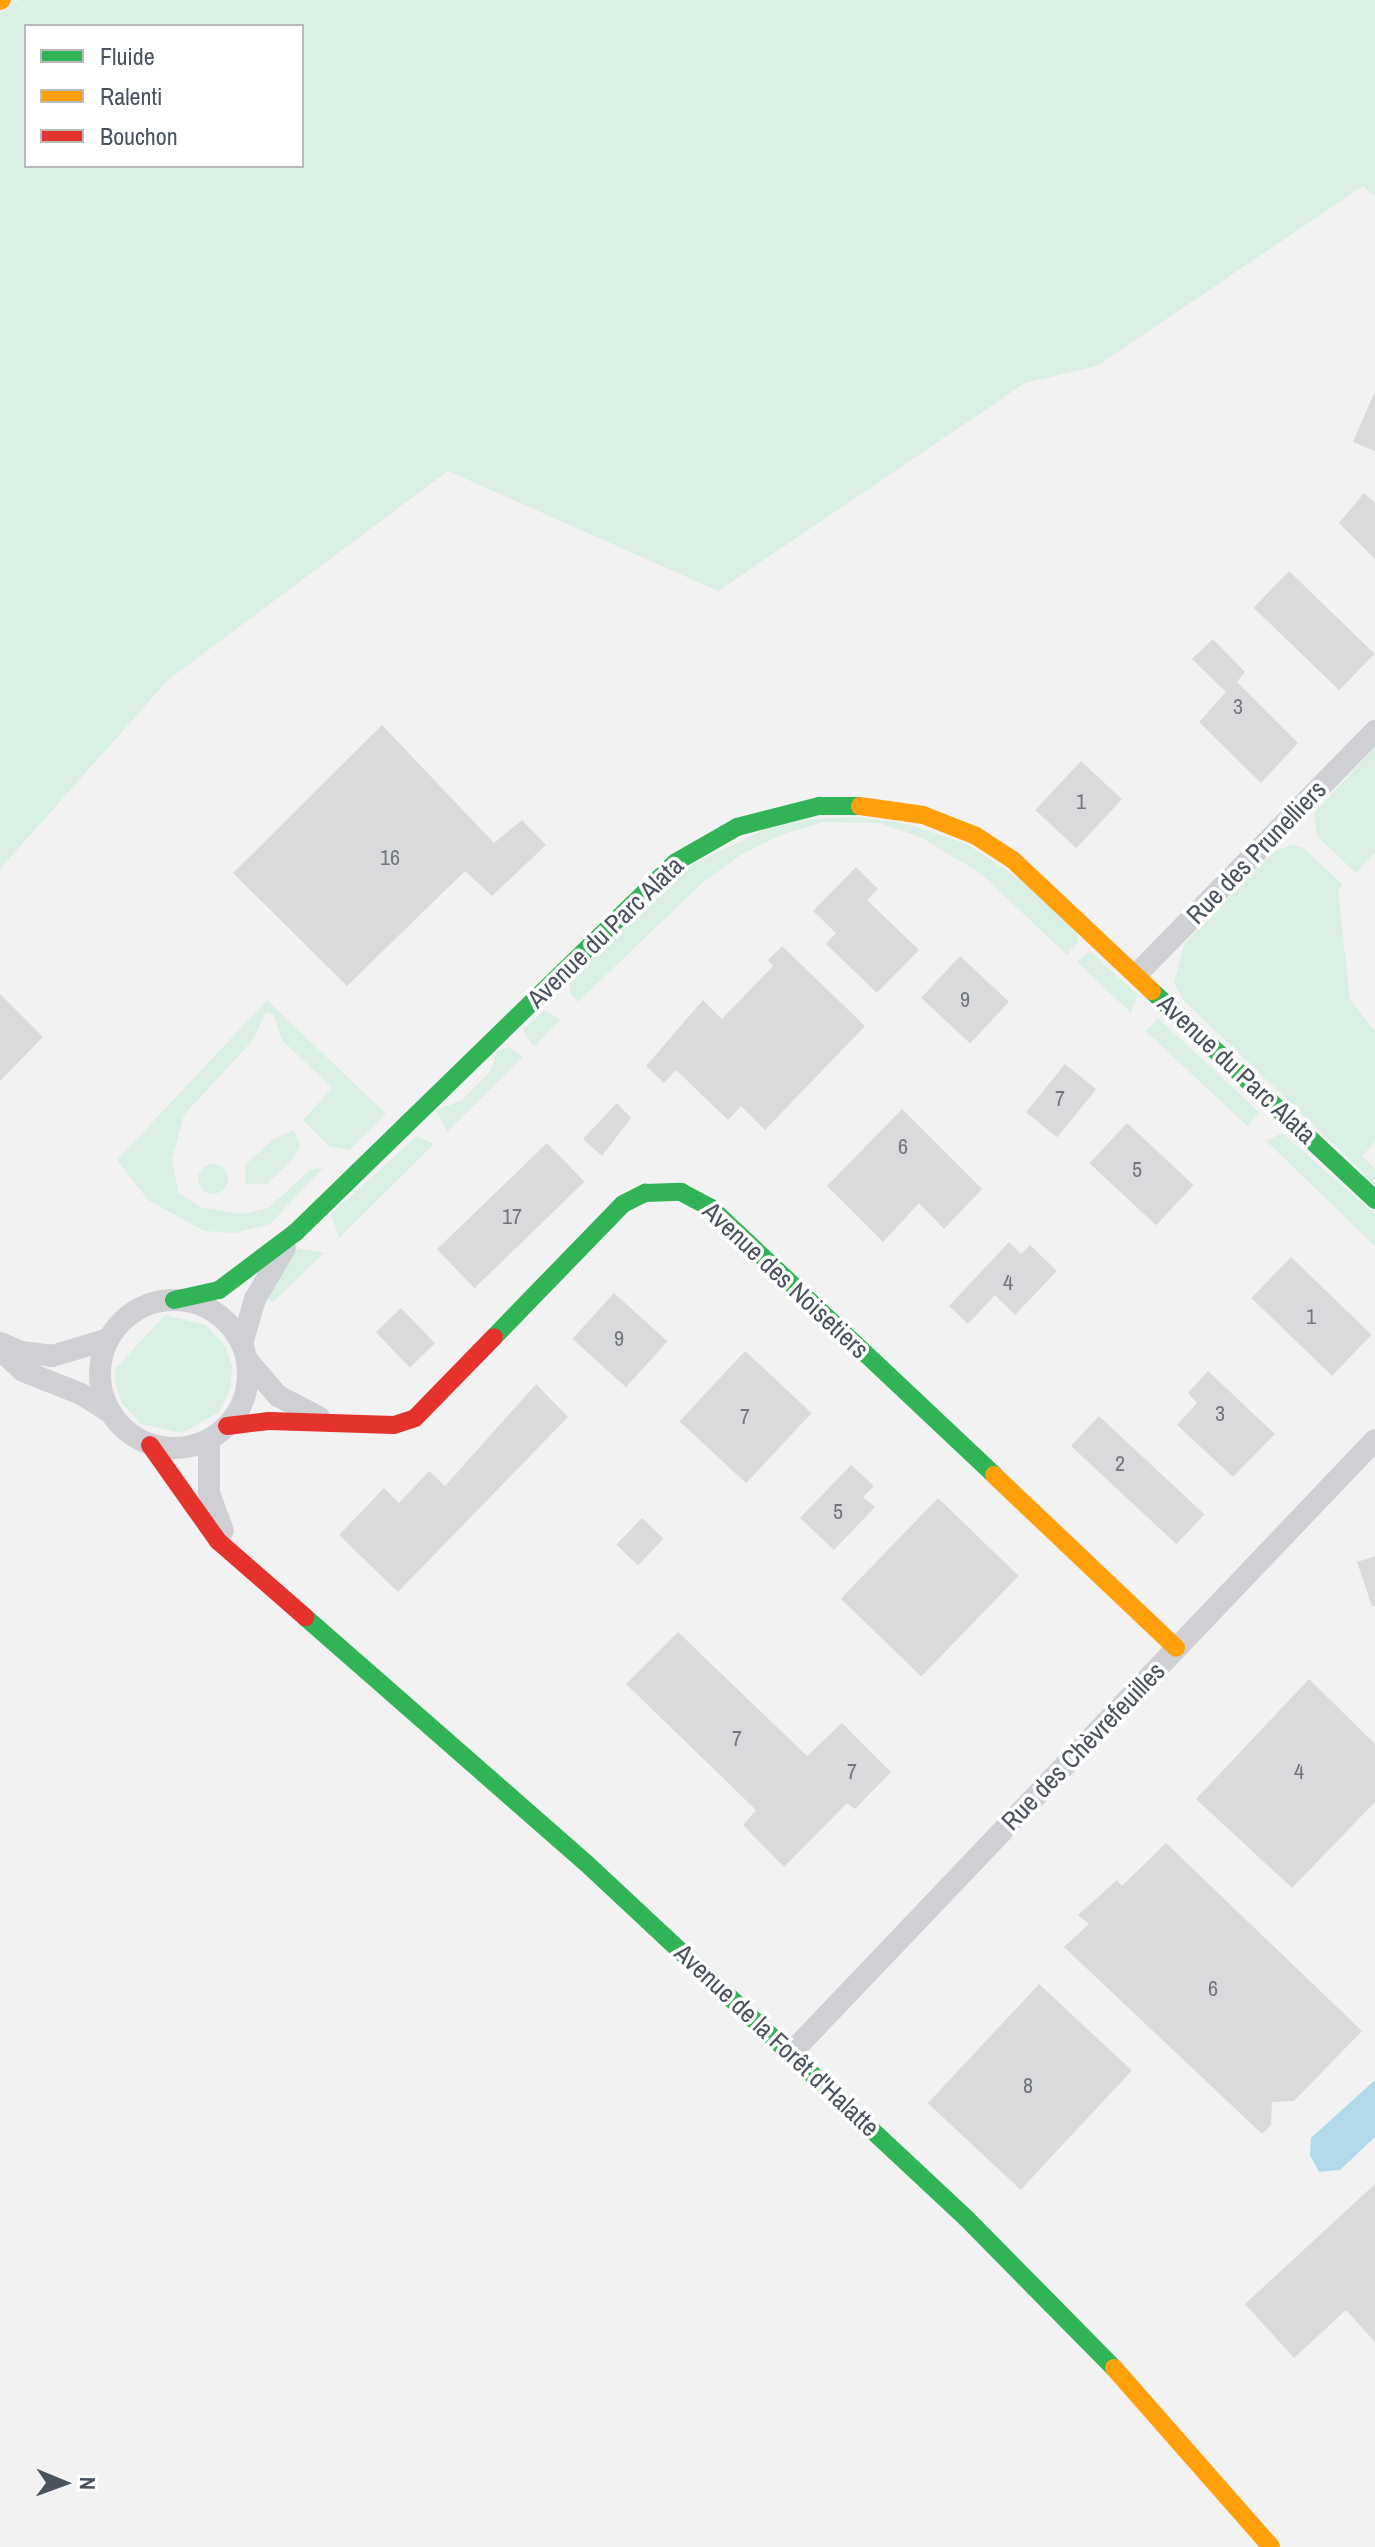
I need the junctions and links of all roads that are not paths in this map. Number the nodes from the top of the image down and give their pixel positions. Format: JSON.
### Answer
{"nodes":[{"id":1,"x":1375,"y":731,"type":"edge"},
{"id":2,"x":1137,"y":974,"type":"junction"},
{"id":3,"x":1375,"y":1200,"type":"edge"},
{"id":4,"x":296,"y":1232,"type":"junction"},
{"id":5,"x":174,"y":1300,"type":"junction"},
{"id":6,"x":109,"y":1339,"type":"junction"},
{"id":7,"x":0,"y":1343,"type":"edge"},
{"id":8,"x":0,"y":1350,"type":"edge"},
{"id":9,"x":244,"y":1352,"type":"junction"},
{"id":10,"x":112,"y":1414,"type":"junction"},
{"id":11,"x":330,"y":1421,"type":"junction"},
{"id":12,"x":218,"y":1433,"type":"junction"},
{"id":13,"x":1375,"y":1440,"type":"edge"},
{"id":14,"x":150,"y":1445,"type":"junction"},
{"id":15,"x":251,"y":1566,"type":"junction"},
{"id":16,"x":1176,"y":1648,"type":"junction"},
{"id":17,"x":792,"y":2052,"type":"junction"},
{"id":18,"x":1271,"y":2547,"type":"edge"}],
"edges":[{"from":1,"to":2,"type":"street","name":"Rue des Prunelliers"},
{"from":2,"to":3,"type":"street","name":"Avenue du Parc Alata"},
{"from":2,"to":4,"type":"street","name":"Avenue du Parc Alata"},
{"from":4,"to":5,"type":"street","name":"Avenue du Parc Alata"},
{"from":4,"to":9,"type":"street","name":"Avenue du Parc Alata"},
{"from":5,"to":6,"type":"street"},
{"from":5,"to":9,"type":"street"},
{"from":6,"to":7,"type":"street"},
{"from":6,"to":10,"type":"street"},
{"from":8,"to":10,"type":"street"},
{"from":9,"to":11,"type":"street","name":"Avenue des Noisetiers"},
{"from":9,"to":12,"type":"street"},
{"from":10,"to":14,"type":"street"},
{"from":11,"to":12,"type":"street","name":"Avenue des Noisetiers"},
{"from":11,"to":16,"type":"street","name":"Avenue des Noisetiers"},
{"from":12,"to":14,"type":"street"},
{"from":12,"to":15,"type":"street","name":"Avenue de la Forêt d'Halatte"},
{"from":13,"to":16,"type":"street","name":"Rue des Chèvrefeuilles"},
{"from":14,"to":15,"type":"street","name":"Avenue de la Forêt d'Halatte"},
{"from":15,"to":17,"type":"street","name":"Avenue de la Forêt d'Halatte"},
{"from":16,"to":17,"type":"street","name":"Rue des Chèvrefeuilles"},
{"from":17,"to":18,"type":"street","name":"Avenue de la Forêt d'Halatte"}]}
